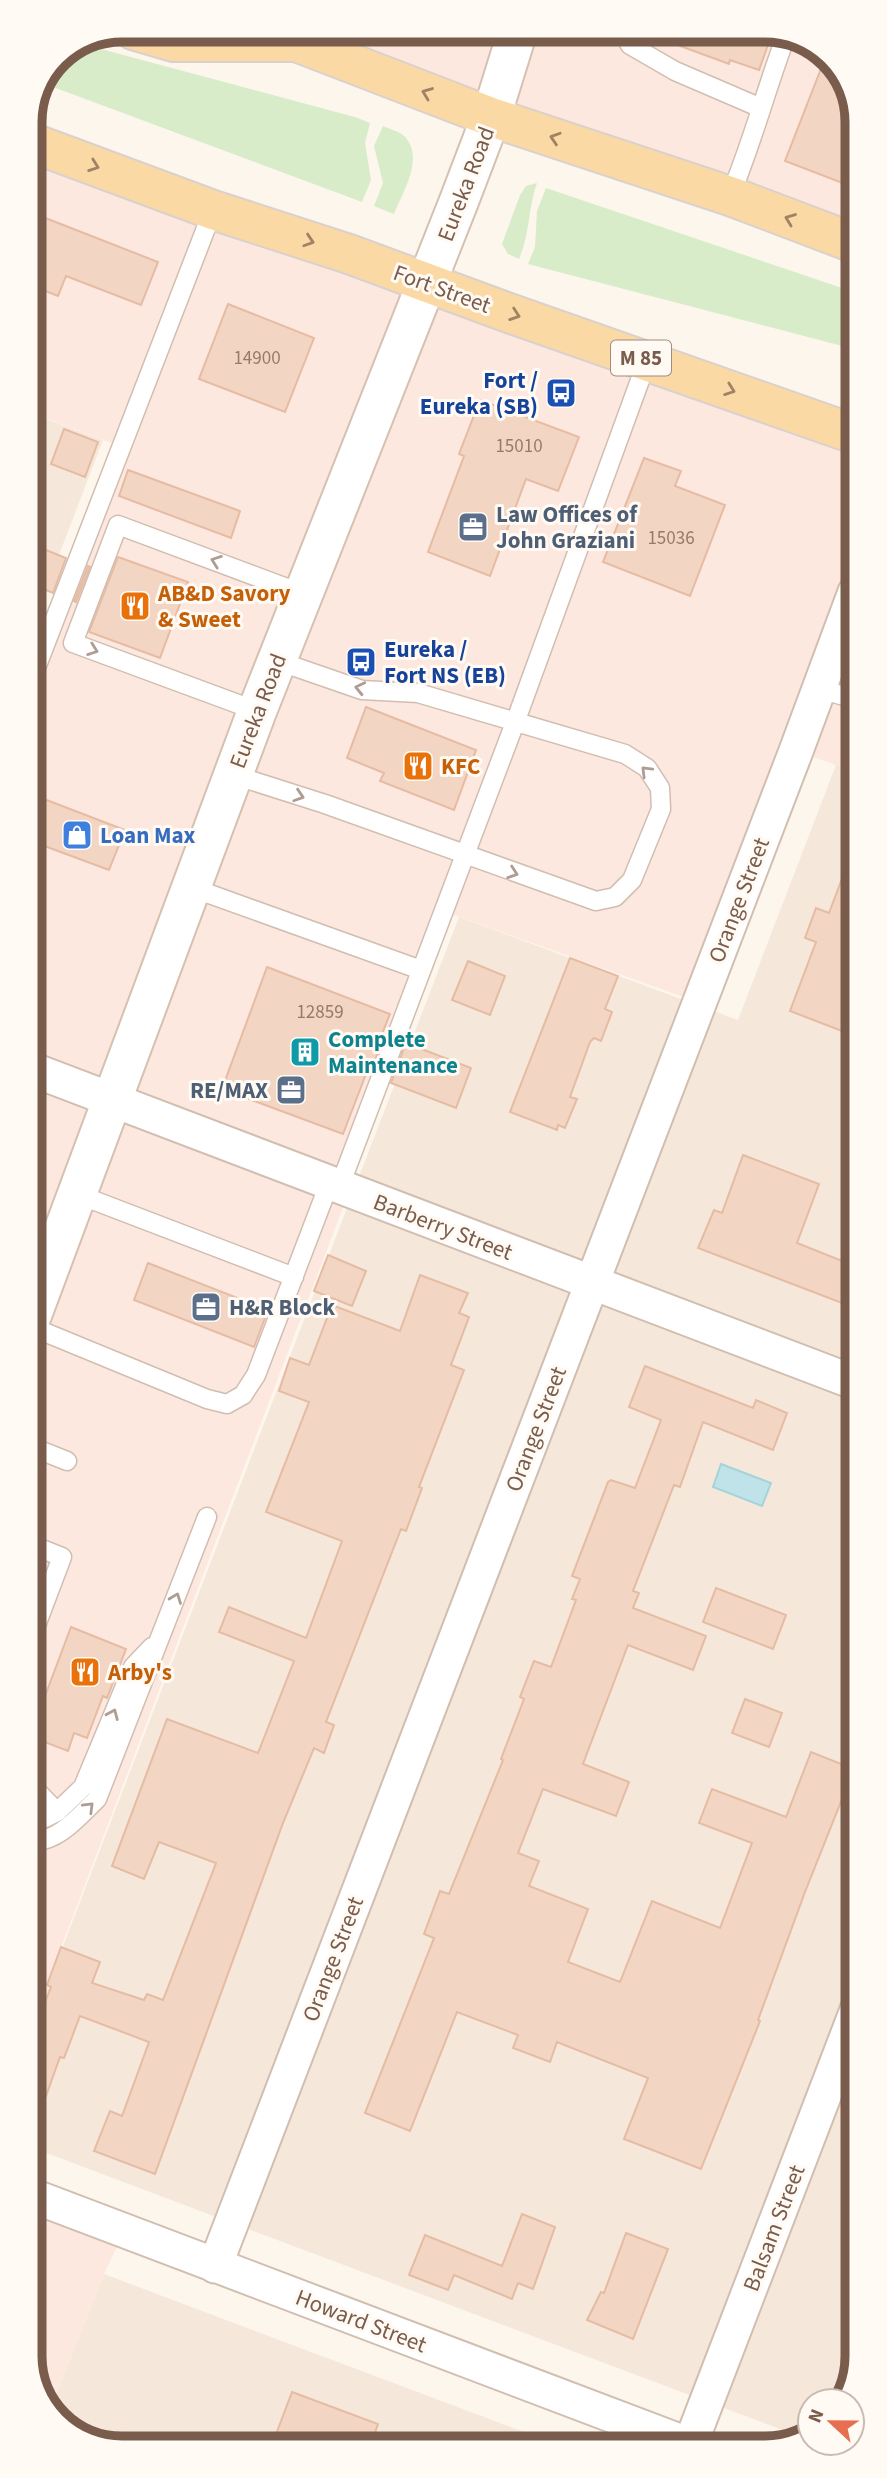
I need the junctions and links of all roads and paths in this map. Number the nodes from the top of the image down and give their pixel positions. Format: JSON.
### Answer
{"nodes":[{"id":1,"x":297,"y":42,"type":"edge"},
{"id":2,"x":514,"y":42,"type":"edge"},
{"id":3,"x":628,"y":42,"type":"edge"},
{"id":4,"x":783,"y":45,"type":"edge"},
{"id":5,"x":761,"y":108,"type":"junction"},
{"id":6,"x":491,"y":117,"type":"junction"},
{"id":7,"x":42,"y":146,"type":"edge"},
{"id":8,"x":730,"y":196,"type":"junction"},
{"id":9,"x":213,"y":210,"type":"junction"},
{"id":10,"x":845,"y":240,"type":"edge"},
{"id":11,"x":428,"y":284,"type":"junction"},
{"id":12,"x":648,"y":361,"type":"junction"},
{"id":13,"x":845,"y":430,"type":"edge"},
{"id":14,"x":303,"y":594,"type":"junction"},
{"id":15,"x":845,"y":619,"type":"edge"},
{"id":16,"x":42,"y":653,"type":"edge"},
{"id":17,"x":278,"y":660,"type":"junction"},
{"id":18,"x":819,"y":689,"type":"junction"},
{"id":19,"x":845,"y":696,"type":"edge"},
{"id":20,"x":257,"y":711,"type":"junction"},
{"id":21,"x":516,"y":720,"type":"junction"},
{"id":22,"x":234,"y":775,"type":"junction"},
{"id":23,"x":464,"y":856,"type":"junction"},
{"id":24,"x":190,"y":887,"type":"junction"},
{"id":25,"x":421,"y":970,"type":"junction"},
{"id":26,"x":42,"y":1073,"type":"edge"},
{"id":27,"x":113,"y":1100,"type":"junction"},
{"id":28,"x":334,"y":1186,"type":"junction"},
{"id":29,"x":77,"y":1194,"type":"junction"},
{"id":30,"x":294,"y":1277,"type":"junction"},
{"id":31,"x":592,"y":1284,"type":"junction"},
{"id":32,"x":42,"y":1288,"type":"edge"},
{"id":33,"x":42,"y":1331,"type":"edge"},
{"id":34,"x":845,"y":1379,"type":"edge"},
{"id":35,"x":42,"y":1451,"type":"edge"},
{"id":36,"x":67,"y":1461,"type":"dead end"},
{"id":37,"x":206,"y":1517,"type":"dead end"},
{"id":38,"x":42,"y":1549,"type":"edge"},
{"id":39,"x":42,"y":1610,"type":"edge"},
{"id":40,"x":159,"y":1639,"type":"junction"},
{"id":41,"x":42,"y":1796,"type":"edge"},
{"id":42,"x":57,"y":1812,"type":"junction"},
{"id":43,"x":42,"y":1818,"type":"edge"},
{"id":44,"x":42,"y":1840,"type":"edge"},
{"id":45,"x":845,"y":2041,"type":"edge"},
{"id":46,"x":42,"y":2199,"type":"edge"},
{"id":47,"x":215,"y":2266,"type":"junction"},
{"id":48,"x":666,"y":2436,"type":"edge"},
{"id":49,"x":693,"y":2436,"type":"edge"}],
"edges":[{"from":6,"to":1,"type":"main road","one_way":true},
{"from":2,"to":6,"type":"main road","name":"Eureka Road"},
{"from":3,"to":5,"type":"lane"},
{"from":4,"to":5,"type":"lane"},
{"from":5,"to":8,"type":"lane"},
{"from":8,"to":6,"type":"main road","one_way":true},
{"from":6,"to":11,"type":"main road","name":"Eureka Road"},
{"from":7,"to":9,"type":"main road","name":"Fort Street","number":"M 85","one_way":true},
{"from":10,"to":8,"type":"main road","one_way":true},
{"from":9,"to":11,"type":"main road","name":"Fort Street","number":"M 85","one_way":true},
{"from":9,"to":16,"type":"lane"},
{"from":11,"to":12,"type":"main road","name":"Fort Street","number":"M 85","one_way":true},
{"from":11,"to":14,"type":"main road","name":"Eureka Road"},
{"from":12,"to":13,"type":"main road","name":"Fort Street","number":"M 85","one_way":true},
{"from":12,"to":21,"type":"lane"},
{"from":14,"to":17,"type":"main road","name":"Eureka Road"},
{"from":14,"to":20,"type":"lane","one_way":true},
{"from":15,"to":18,"type":"street","name":"Orange Street"},
{"from":17,"to":20,"type":"main road","name":"Eureka Road"},
{"from":21,"to":17,"type":"lane","one_way":true},
{"from":18,"to":19,"type":"lane"},
{"from":18,"to":31,"type":"street","name":"Orange Street"},
{"from":20,"to":22,"type":"main road","name":"Eureka Road"},
{"from":21,"to":23,"type":"lane"},
{"from":23,"to":21,"type":"lane","one_way":true},
{"from":22,"to":23,"type":"lane","one_way":true},
{"from":22,"to":24,"type":"main road","name":"Eureka Road"},
{"from":23,"to":25,"type":"lane"},
{"from":24,"to":25,"type":"lane"},
{"from":24,"to":27,"type":"main road","name":"Eureka Road"},
{"from":25,"to":28,"type":"lane"},
{"from":26,"to":27,"type":"street","name":"Barberry Street"},
{"from":27,"to":28,"type":"street","name":"Barberry Street"},
{"from":27,"to":29,"type":"main road","name":"Eureka Road"},
{"from":28,"to":30,"type":"lane"},
{"from":28,"to":31,"type":"street","name":"Barberry Street"},
{"from":29,"to":30,"type":"lane"},
{"from":29,"to":32,"type":"main road","name":"Eureka Road"},
{"from":30,"to":33,"type":"lane"},
{"from":31,"to":34,"type":"street","name":"Barberry Street"},
{"from":31,"to":47,"type":"street","name":"Orange Street"},
{"from":35,"to":36,"type":"lane"},
{"from":40,"to":37,"type":"lane","one_way":true},
{"from":38,"to":39,"type":"lane"},
{"from":42,"to":40,"type":"lane","one_way":true},
{"from":44,"to":40,"type":"lane","one_way":true},
{"from":41,"to":42,"type":"lane"},
{"from":42,"to":43,"type":"lane"},
{"from":45,"to":49,"type":"street","name":"Balsam Street"},
{"from":46,"to":47,"type":"street","name":"Howard Street"},
{"from":47,"to":48,"type":"street","name":"Howard Street"}]}
